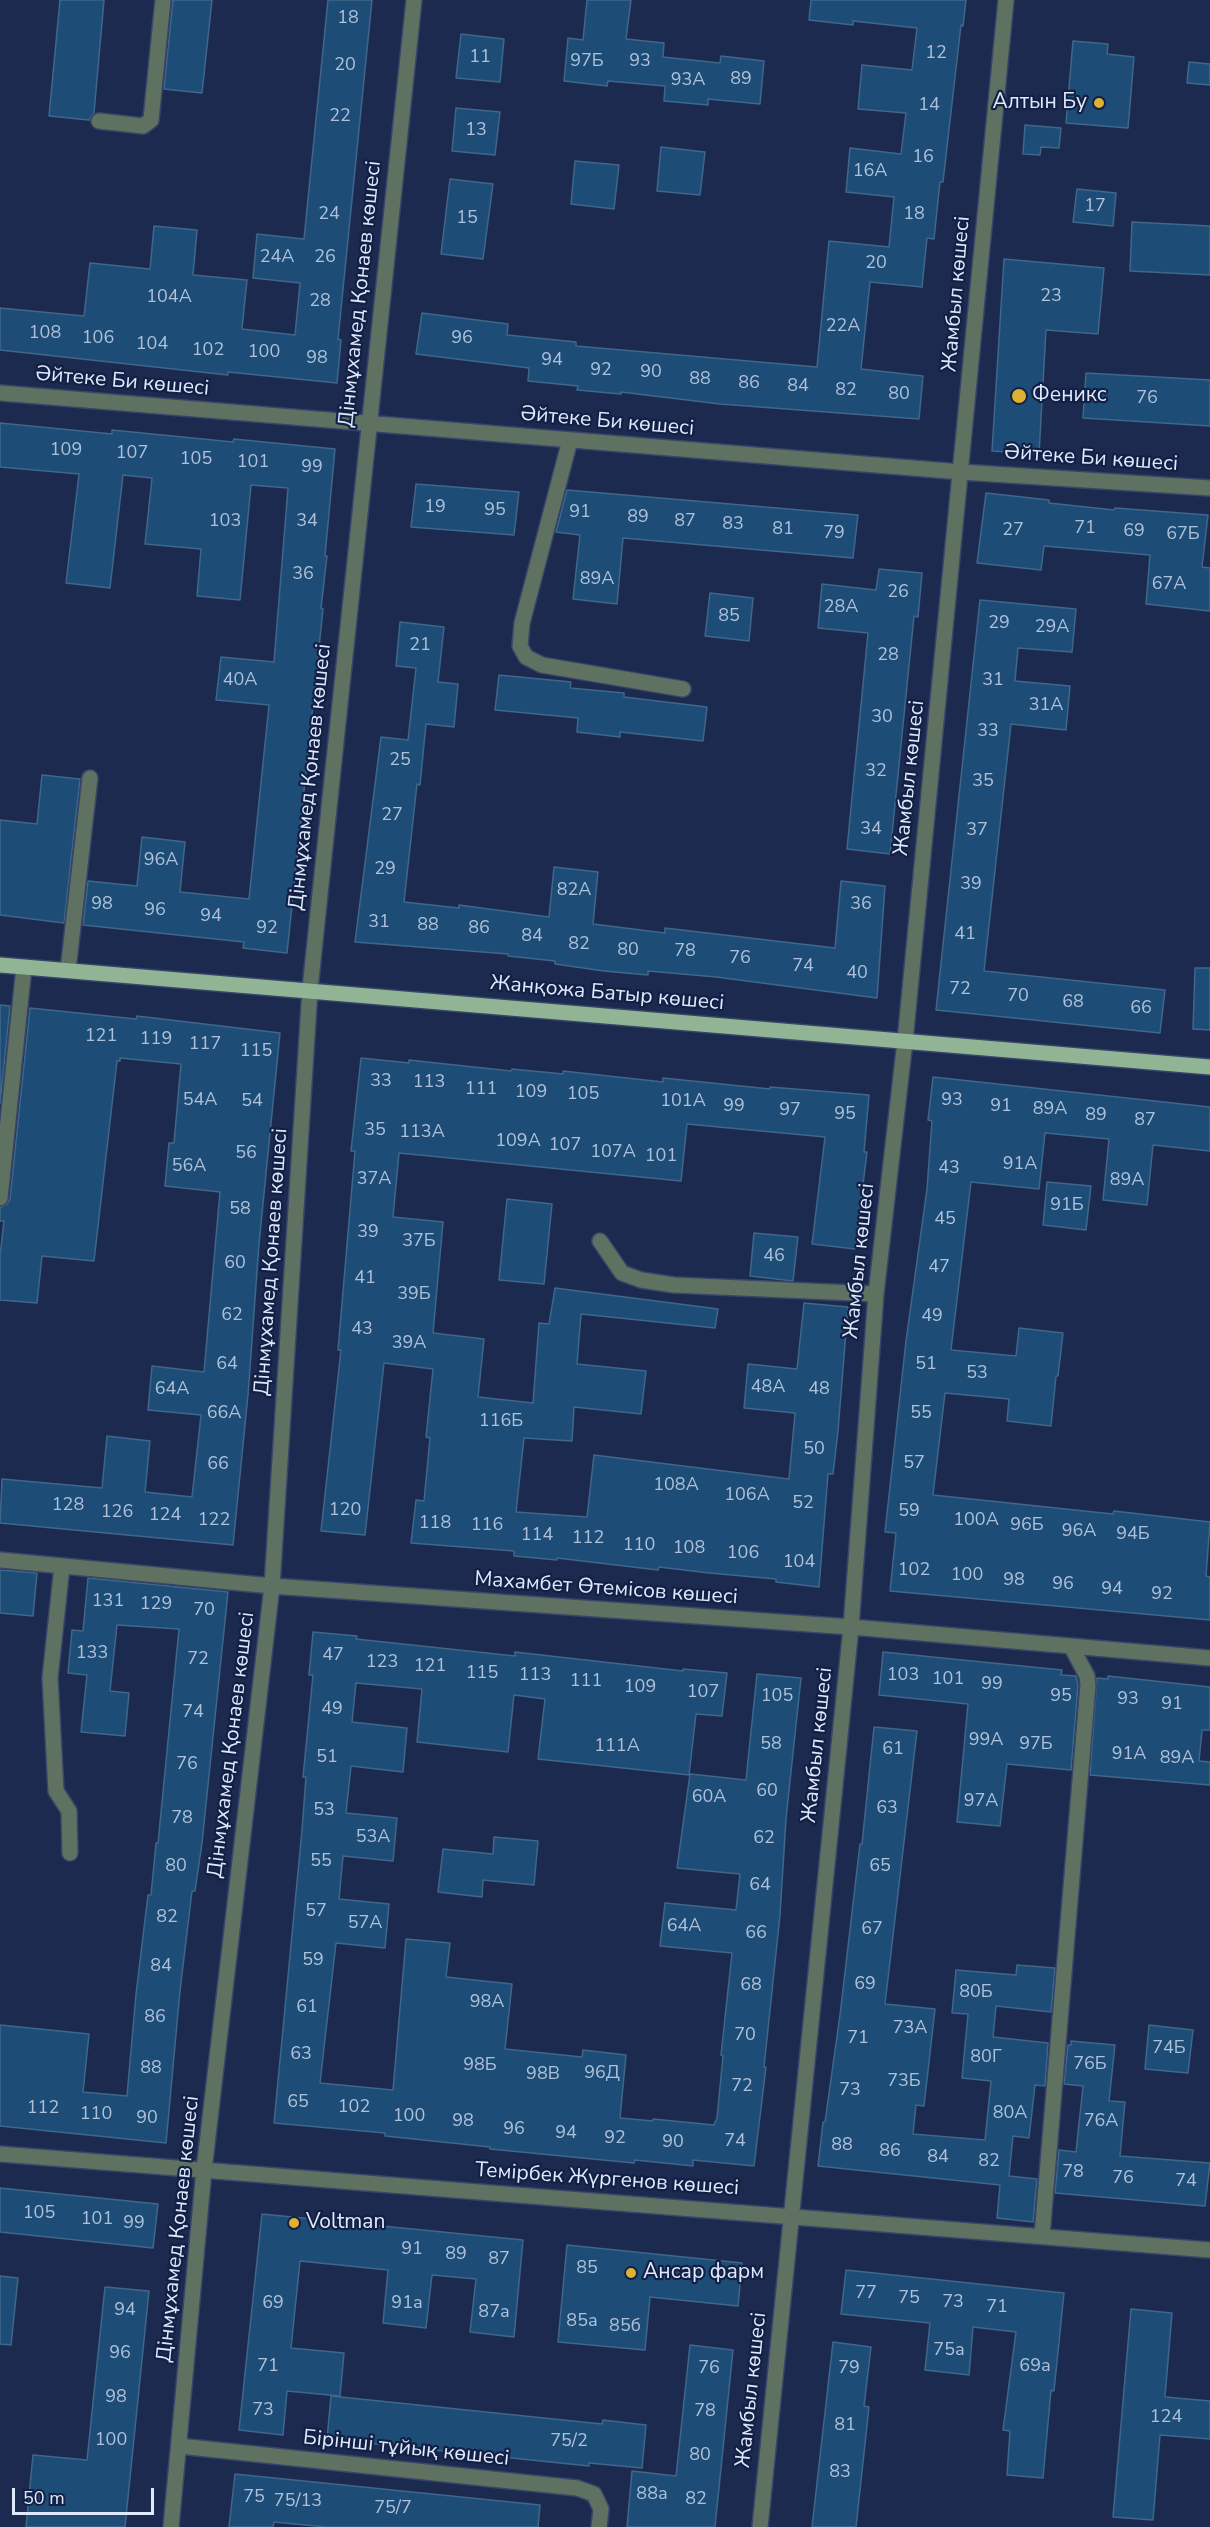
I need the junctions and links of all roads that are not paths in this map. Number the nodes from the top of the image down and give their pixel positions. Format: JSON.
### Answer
{"nodes":[{"id":1,"x":163,"y":0,"type":"edge"},
{"id":2,"x":414,"y":0,"type":"edge"},
{"id":3,"x":1006,"y":0,"type":"edge"},
{"id":4,"x":99,"y":121,"type":"dead end"},
{"id":5,"x":0,"y":393,"type":"edge"},
{"id":6,"x":368,"y":423,"type":"junction"},
{"id":7,"x":570,"y":440,"type":"junction"},
{"id":8,"x":961,"y":472,"type":"junction"},
{"id":9,"x":1210,"y":488,"type":"edge"},
{"id":10,"x":683,"y":689,"type":"dead end"},
{"id":11,"x":90,"y":778,"type":"dead end"},
{"id":12,"x":0,"y":965,"type":"edge"},
{"id":13,"x":24,"y":967,"type":"junction"},
{"id":14,"x":68,"y":970,"type":"junction"},
{"id":15,"x":310,"y":989,"type":"junction"},
{"id":16,"x":905,"y":1041,"type":"junction"},
{"id":17,"x":1210,"y":1067,"type":"edge"},
{"id":18,"x":0,"y":1198,"type":"edge"},
{"id":19,"x":600,"y":1241,"type":"dead end"},
{"id":20,"x":876,"y":1294,"type":"junction"},
{"id":21,"x":0,"y":1560,"type":"edge"},
{"id":22,"x":62,"y":1566,"type":"junction"},
{"id":23,"x":272,"y":1586,"type":"junction"},
{"id":24,"x":851,"y":1627,"type":"junction"},
{"id":25,"x":1071,"y":1646,"type":"junction"},
{"id":26,"x":1210,"y":1658,"type":"edge"},
{"id":27,"x":70,"y":1853,"type":"dead end"},
{"id":28,"x":0,"y":2154,"type":"edge"},
{"id":29,"x":204,"y":2170,"type":"junction"},
{"id":30,"x":790,"y":2215,"type":"junction"},
{"id":31,"x":1042,"y":2235,"type":"junction"},
{"id":32,"x":1210,"y":2250,"type":"edge"},
{"id":33,"x":179,"y":2446,"type":"junction"},
{"id":34,"x":171,"y":2527,"type":"edge"},
{"id":35,"x":599,"y":2527,"type":"edge"},
{"id":36,"x":760,"y":2527,"type":"edge"}],
"edges":[{"from":1,"to":4,"type":"street"},
{"from":2,"to":6,"type":"street","name":"Дінмұхамед Қонаев көшесі"},
{"from":3,"to":8,"type":"street","name":"Жамбыл көшесі"},
{"from":5,"to":6,"type":"street","name":"Әйтеке Би көшесі"},
{"from":6,"to":7,"type":"street","name":"Әйтеке Би көшесі"},
{"from":6,"to":15,"type":"street","name":"Дінмұхамед Қонаев көшесі"},
{"from":7,"to":8,"type":"street","name":"Әйтеке Би көшесі"},
{"from":7,"to":10,"type":"street"},
{"from":8,"to":9,"type":"street","name":"Әйтеке Би көшесі"},
{"from":8,"to":16,"type":"street","name":"Жамбыл көшесі"},
{"from":11,"to":14,"type":"street"},
{"from":12,"to":13,"type":"main road","name":"Жанқожа Батыр көшесі"},
{"from":13,"to":14,"type":"main road","name":"Жанқожа Батыр көшесі"},
{"from":13,"to":18,"type":"street"},
{"from":14,"to":15,"type":"main road","name":"Жанқожа Батыр көшесі"},
{"from":15,"to":16,"type":"main road","name":"Жанқожа Батыр көшесі"},
{"from":15,"to":23,"type":"street","name":"Дінмұхамед Қонаев көшесі"},
{"from":16,"to":17,"type":"main road","name":"Жанқожа Батыр көшесі"},
{"from":16,"to":20,"type":"street","name":"Жамбыл көшесі"},
{"from":19,"to":20,"type":"street"},
{"from":20,"to":24,"type":"street","name":"Жамбыл көшесі"},
{"from":21,"to":22,"type":"street","name":"Махамбет Өтемісов көшесі"},
{"from":22,"to":23,"type":"street","name":"Махамбет Өтемісов көшесі"},
{"from":22,"to":27,"type":"street"},
{"from":23,"to":24,"type":"street","name":"Махамбет Өтемісов көшесі"},
{"from":23,"to":29,"type":"street","name":"Дінмұхамед Қонаев көшесі"},
{"from":24,"to":25,"type":"street","name":"Махамбет Өтемісов көшесі"},
{"from":24,"to":30,"type":"street","name":"Жамбыл көшесі"},
{"from":25,"to":26,"type":"street","name":"Махамбет Өтемісов көшесі"},
{"from":25,"to":31,"type":"street"},
{"from":28,"to":29,"type":"street","name":"Темірбек Жүргенов көшесі"},
{"from":29,"to":30,"type":"street","name":"Темірбек Жүргенов көшесі"},
{"from":29,"to":33,"type":"street","name":"Дінмұхамед Қонаев көшесі"},
{"from":30,"to":31,"type":"street","name":"Темірбек Жүргенов көшесі"},
{"from":30,"to":36,"type":"street","name":"Жамбыл көшесі"},
{"from":31,"to":32,"type":"street","name":"Темірбек Жүргенов көшесі"},
{"from":33,"to":34,"type":"street","name":"Дінмұхамед Қонаев көшесі"},
{"from":33,"to":35,"type":"street","name":"Бірінші тұйық көшесі"}]}
